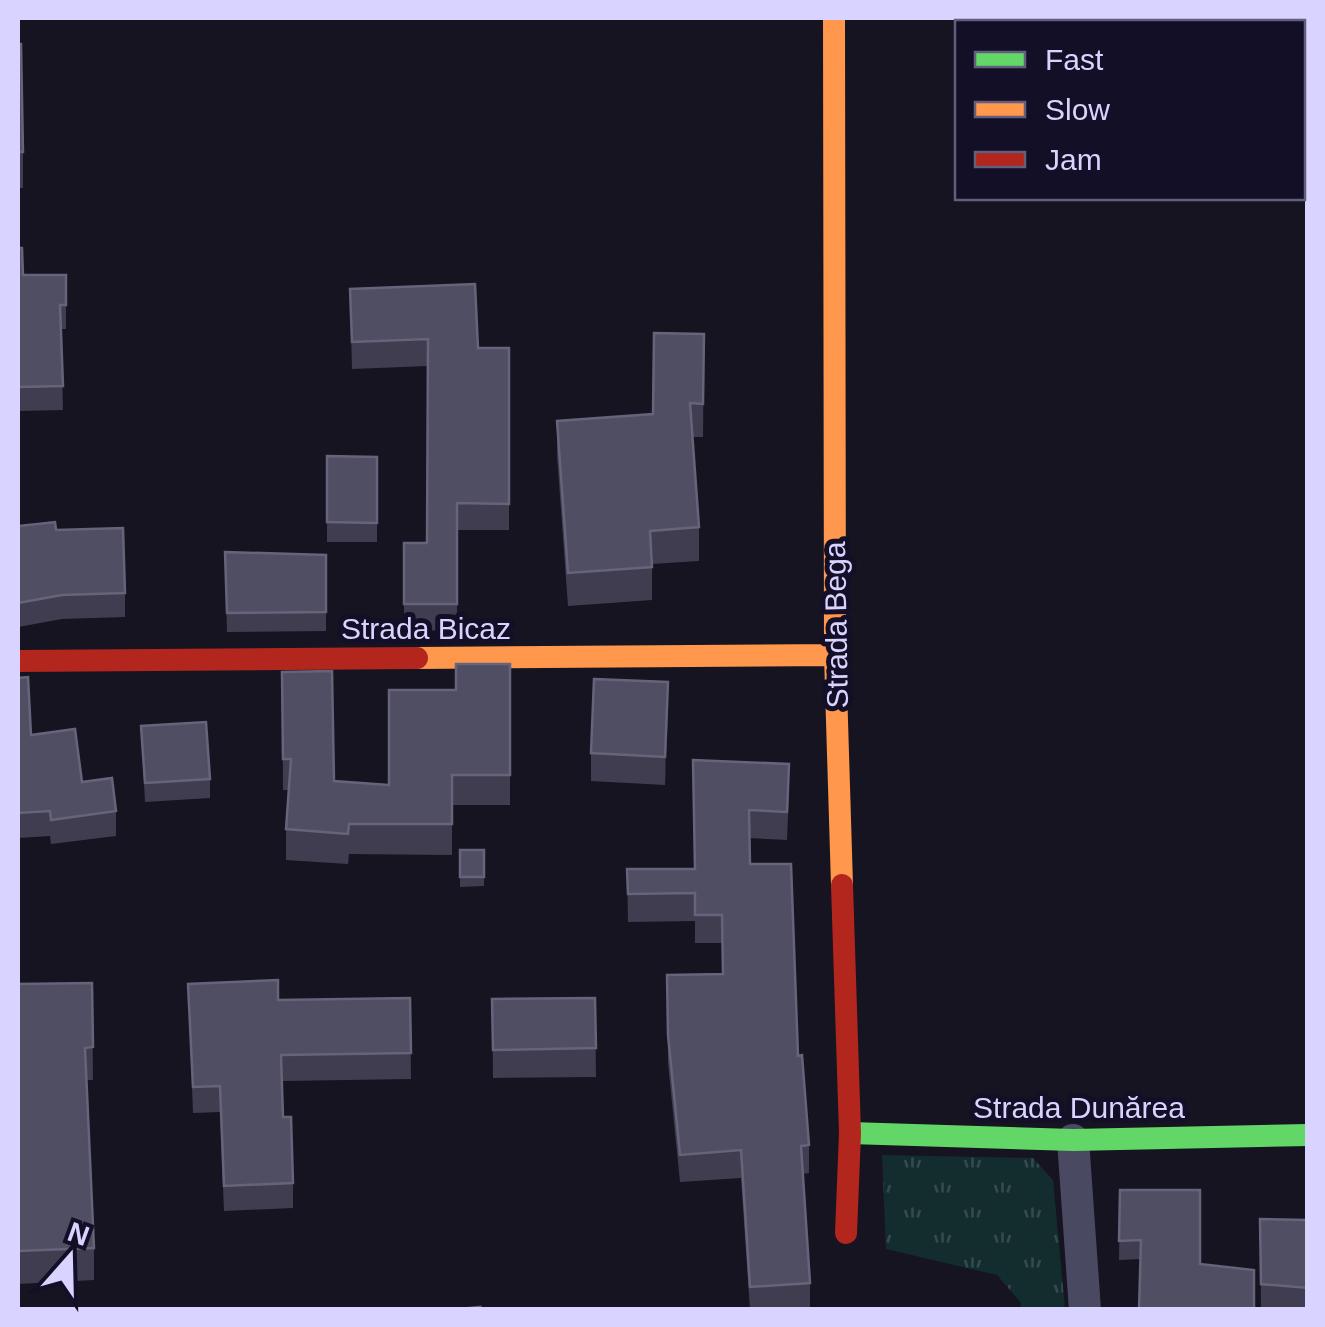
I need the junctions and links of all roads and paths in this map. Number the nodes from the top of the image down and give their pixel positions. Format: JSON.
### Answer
{"nodes":[{"id":1,"x":834,"y":18,"type":"edge"},
{"id":2,"x":835,"y":654,"type":"junction"},
{"id":3,"x":18,"y":661,"type":"edge"},
{"id":4,"x":850,"y":1133,"type":"junction"},
{"id":5,"x":1308,"y":1135,"type":"edge"},
{"id":6,"x":1072,"y":1140,"type":"junction"},
{"id":7,"x":846,"y":1232,"type":"dead end"},
{"id":8,"x":1085,"y":1310,"type":"edge"}],
"edges":[{"from":1,"to":2,"type":"street","name":"Strada Bega"},
{"from":2,"to":3,"type":"street","name":"Strada Bicaz"},
{"from":2,"to":4,"type":"street","name":"Strada Bega"},
{"from":4,"to":6,"type":"street","name":"Strada Dunărea"},
{"from":4,"to":7,"type":"street","name":"Strada Bega"},
{"from":5,"to":6,"type":"street","name":"Strada Dunărea"},
{"from":6,"to":8,"type":"street"}]}
